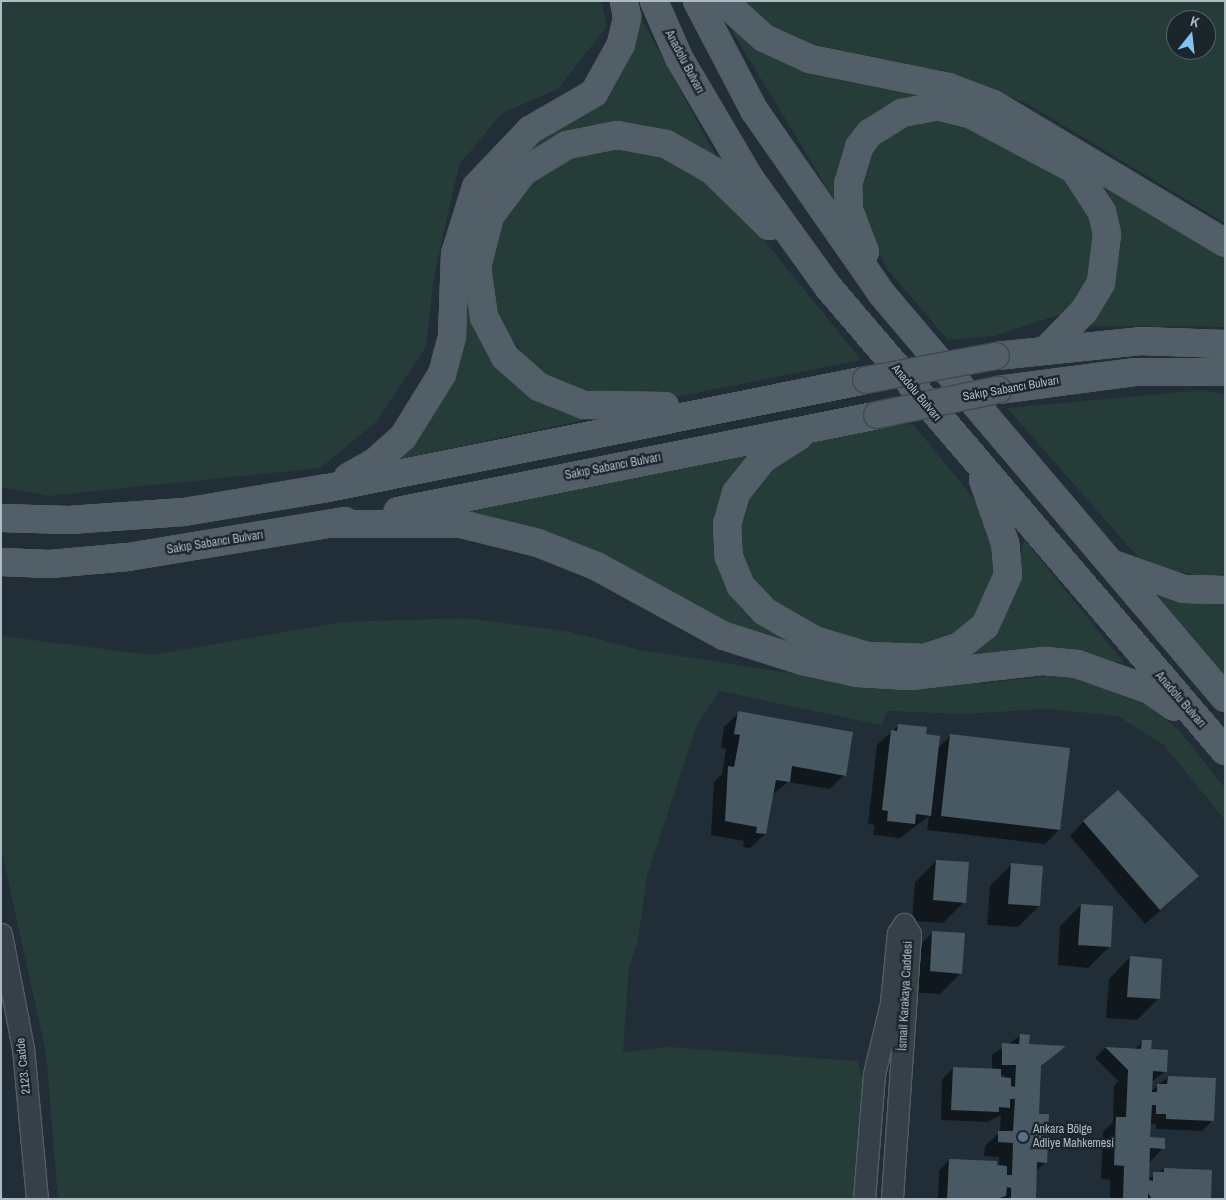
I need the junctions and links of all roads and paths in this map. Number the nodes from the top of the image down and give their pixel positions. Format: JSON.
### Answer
{"nodes":[{"id":1,"x":624,"y":1,"type":"edge"},
{"id":2,"x":654,"y":1,"type":"edge"},
{"id":3,"x":697,"y":1,"type":"edge"},
{"id":4,"x":723,"y":1,"type":"edge"},
{"id":5,"x":1225,"y":243,"type":"edge"},
{"id":6,"x":829,"y":288,"type":"junction"},
{"id":7,"x":881,"y":293,"type":"junction"},
{"id":8,"x":1225,"y":344,"type":"edge"},
{"id":9,"x":1048,"y":348,"type":"junction"},
{"id":10,"x":1171,"y":370,"type":"junction"},
{"id":11,"x":1225,"y":372,"type":"edge"},
{"id":12,"x":1225,"y":383,"type":"edge"},
{"id":13,"x":763,"y":399,"type":"junction"},
{"id":14,"x":816,"y":426,"type":"junction"},
{"id":15,"x":978,"y":466,"type":"junction"},
{"id":16,"x":328,"y":488,"type":"junction"},
{"id":17,"x":1,"y":518,"type":"edge"},
{"id":18,"x":329,"y":524,"type":"junction"},
{"id":19,"x":1,"y":562,"type":"edge"},
{"id":20,"x":1110,"y":563,"type":"junction"},
{"id":21,"x":1225,"y":590,"type":"edge"},
{"id":22,"x":1225,"y":698,"type":"edge"},
{"id":23,"x":1208,"y":732,"type":"junction"},
{"id":24,"x":1225,"y":751,"type":"edge"},
{"id":25,"x":1,"y":934,"type":"edge"},
{"id":26,"x":38,"y":1199,"type":"edge"},
{"id":27,"x":864,"y":1199,"type":"edge"},
{"id":28,"x":892,"y":1199,"type":"edge"}],
"edges":[{"from":1,"to":16,"type":"main road"},
{"from":2,"to":6,"type":"main road","name":"Anadolu Bulvarı"},
{"from":3,"to":7,"type":"main road"},
{"from":4,"to":5,"type":"main road"},
{"from":6,"to":13,"type":"main road"},
{"from":6,"to":15,"type":"main road","name":"Anadolu Bulvarı"},
{"from":7,"to":9,"type":"main road"},
{"from":7,"to":20,"type":"main road"},
{"from":8,"to":9,"type":"main road"},
{"from":9,"to":13,"type":"main road","bridge":true},
{"from":10,"to":11,"type":"main road","name":"Sakıp Sabancı Bulvarı"},
{"from":10,"to":12,"type":"main road"},
{"from":10,"to":14,"type":"main road","name":"Sakıp Sabancı Bulvarı","bridge":true},
{"from":13,"to":16,"type":"main road"},
{"from":14,"to":15,"type":"main road"},
{"from":14,"to":18,"type":"main road","name":"Sakıp Sabancı Bulvarı"},
{"from":15,"to":23,"type":"main road","name":"Anadolu Bulvarı"},
{"from":16,"to":17,"type":"main road"},
{"from":18,"to":19,"type":"main road","name":"Sakıp Sabancı Bulvarı"},
{"from":18,"to":23,"type":"main road"},
{"from":20,"to":21,"type":"main road"},
{"from":20,"to":22,"type":"main road"},
{"from":23,"to":24,"type":"main road","name":"Anadolu Bulvarı"},
{"from":25,"to":26,"type":"street","name":"2123. Cadde"},
{"from":27,"to":28,"type":"street","name":"İsmail Karakaya Caddesi"}]}
